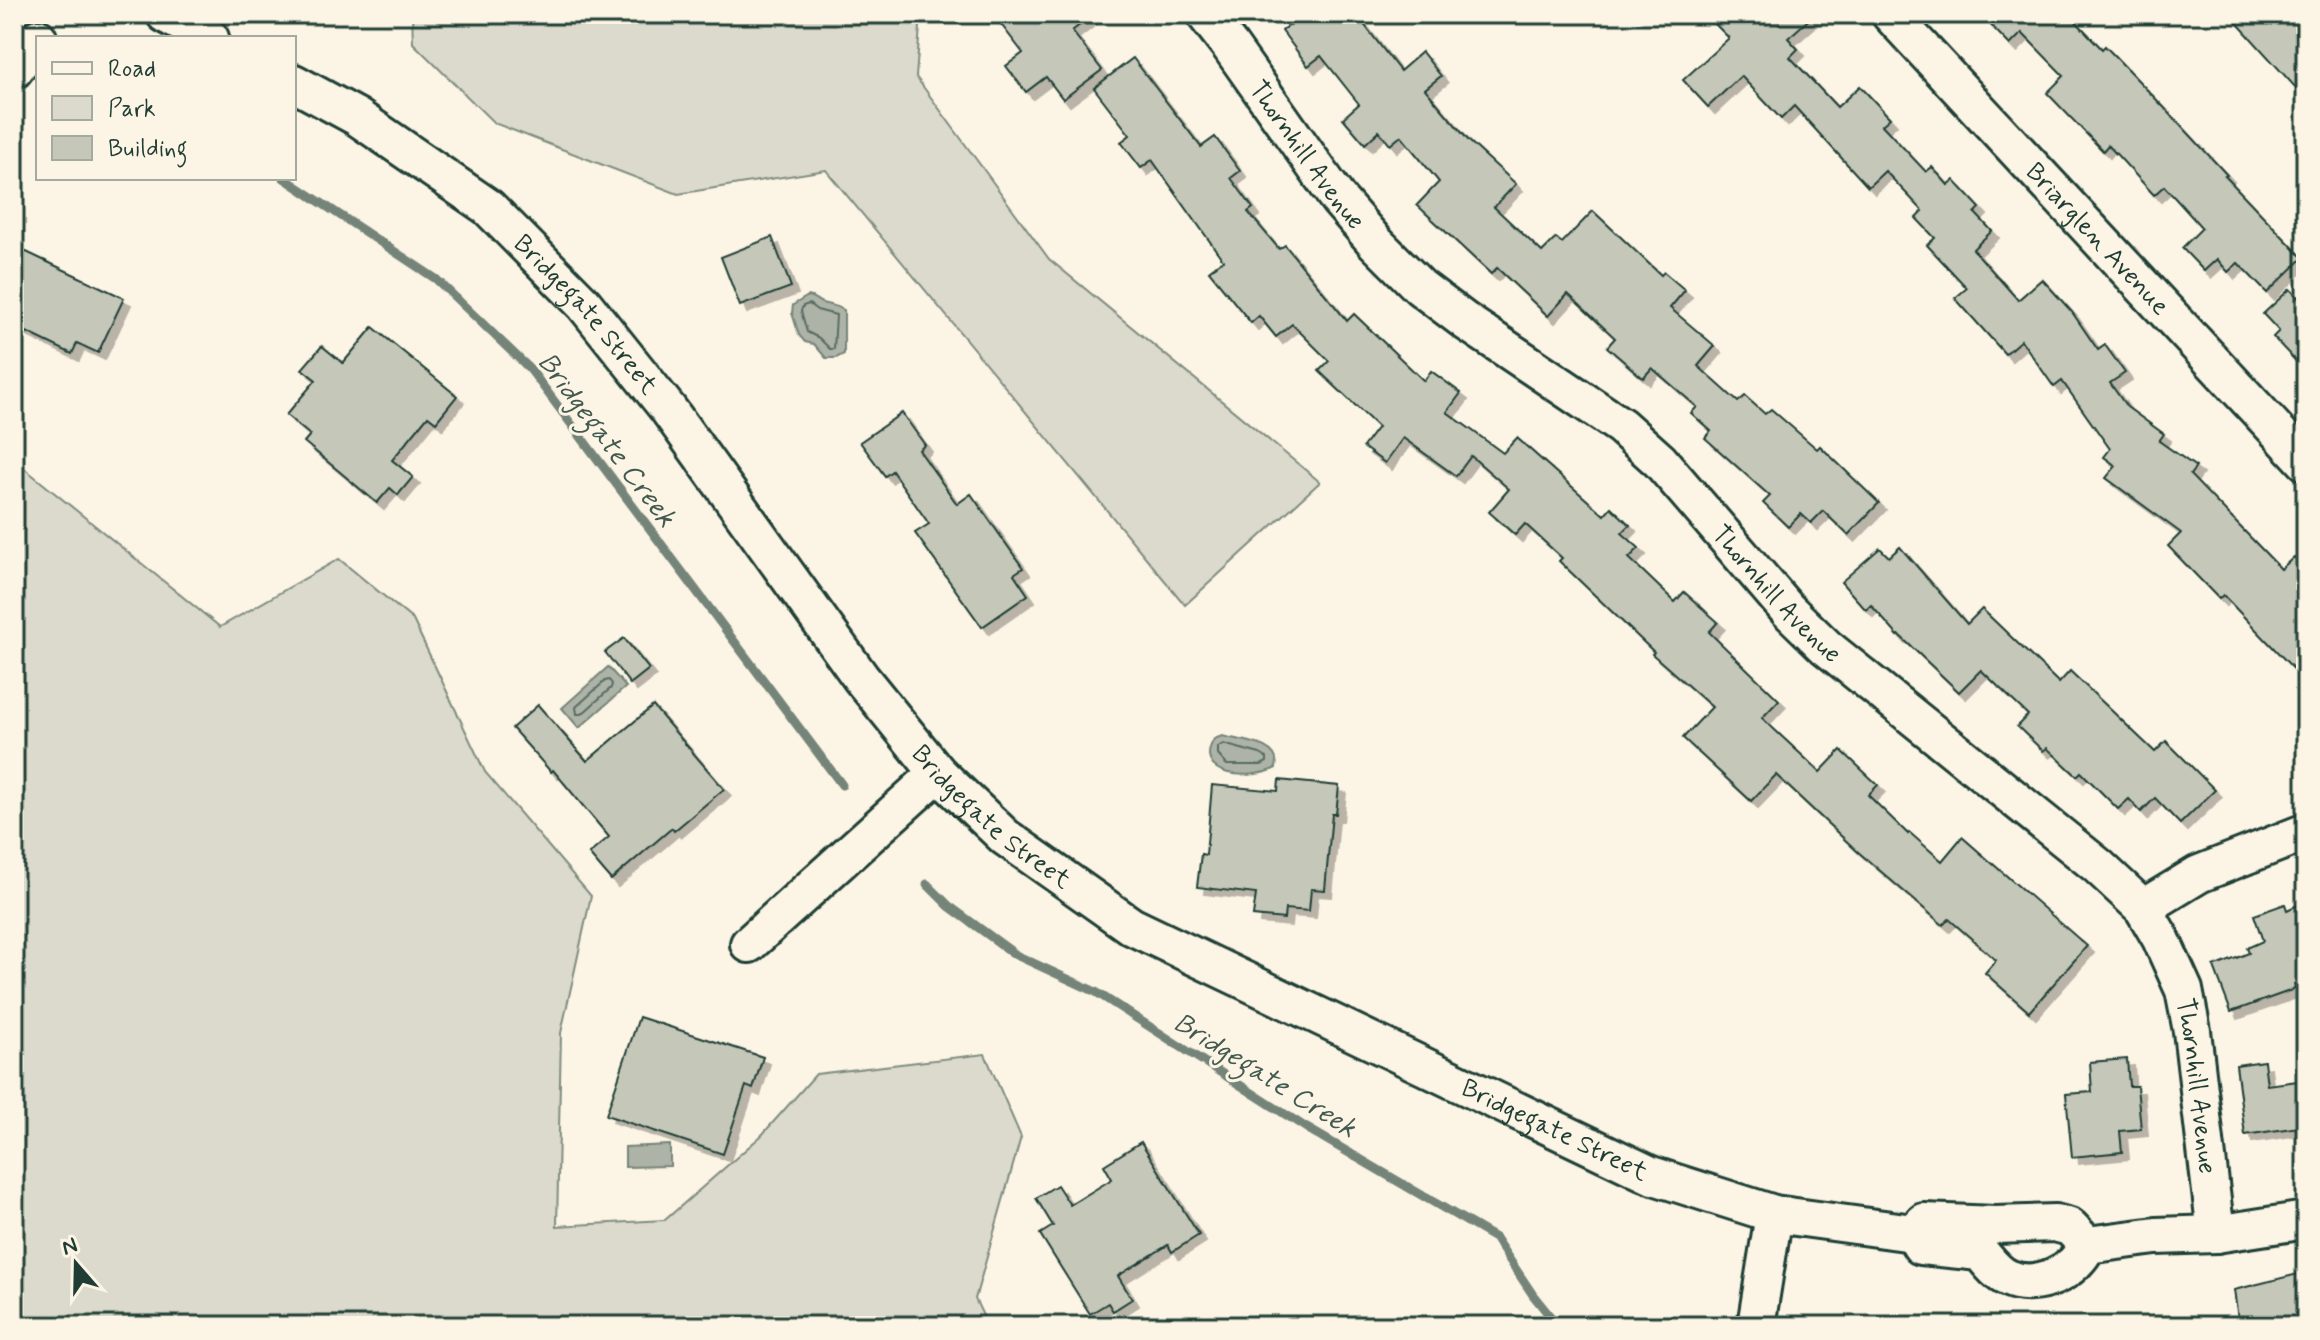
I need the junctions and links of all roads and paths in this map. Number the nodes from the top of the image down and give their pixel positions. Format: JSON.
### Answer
{"nodes":[{"id":1,"x":56,"y":14,"type":"edge"},
{"id":2,"x":165,"y":14,"type":"edge"},
{"id":3,"x":1205,"y":14,"type":"edge"},
{"id":4,"x":1890,"y":14,"type":"edge"},
{"id":5,"x":40,"y":36,"type":"edge"},
{"id":6,"x":206,"y":36,"type":"edge"},
{"id":7,"x":36,"y":41,"type":"edge"},
{"id":8,"x":14,"y":70,"type":"edge"},
{"id":9,"x":296,"y":84,"type":"edge"},
{"id":10,"x":2306,"y":462,"type":"edge"},
{"id":11,"x":938,"y":773,"type":"junction"},
{"id":12,"x":2306,"y":832,"type":"edge"},
{"id":13,"x":2143,"y":908,"type":"junction"},
{"id":14,"x":749,"y":944,"type":"dead end"},
{"id":15,"x":1774,"y":1214,"type":"junction"},
{"id":16,"x":2306,"y":1220,"type":"edge"},
{"id":17,"x":2216,"y":1234,"type":"junction"},
{"id":18,"x":1988,"y":1238,"type":"junction"},
{"id":19,"x":2087,"y":1245,"type":"junction"},
{"id":20,"x":1756,"y":1326,"type":"edge"}],
"edges":[{"from":1,"to":5,"type":"street"},
{"from":2,"to":6,"type":"street"},
{"from":3,"to":13,"type":"street","name":"Thornhill Avenue"},
{"from":4,"to":10,"type":"street","name":"Briarglen Avenue"},
{"from":7,"to":8,"type":"street"},
{"from":9,"to":11,"type":"street","name":"Bridgegate Street"},
{"from":11,"to":14,"type":"street"},
{"from":11,"to":15,"type":"street","name":"Bridgegate Street"},
{"from":12,"to":13,"type":"street"},
{"from":13,"to":17,"type":"street","name":"Thornhill Avenue"},
{"from":15,"to":18,"type":"street","name":"Bridgegate Street"},
{"from":15,"to":20,"type":"street"},
{"from":16,"to":17,"type":"street"},
{"from":17,"to":19,"type":"street"},
{"from":18,"to":19,"type":"street","name":"Bridgegate Street"},
{"from":18,"to":19,"type":"street"}]}
